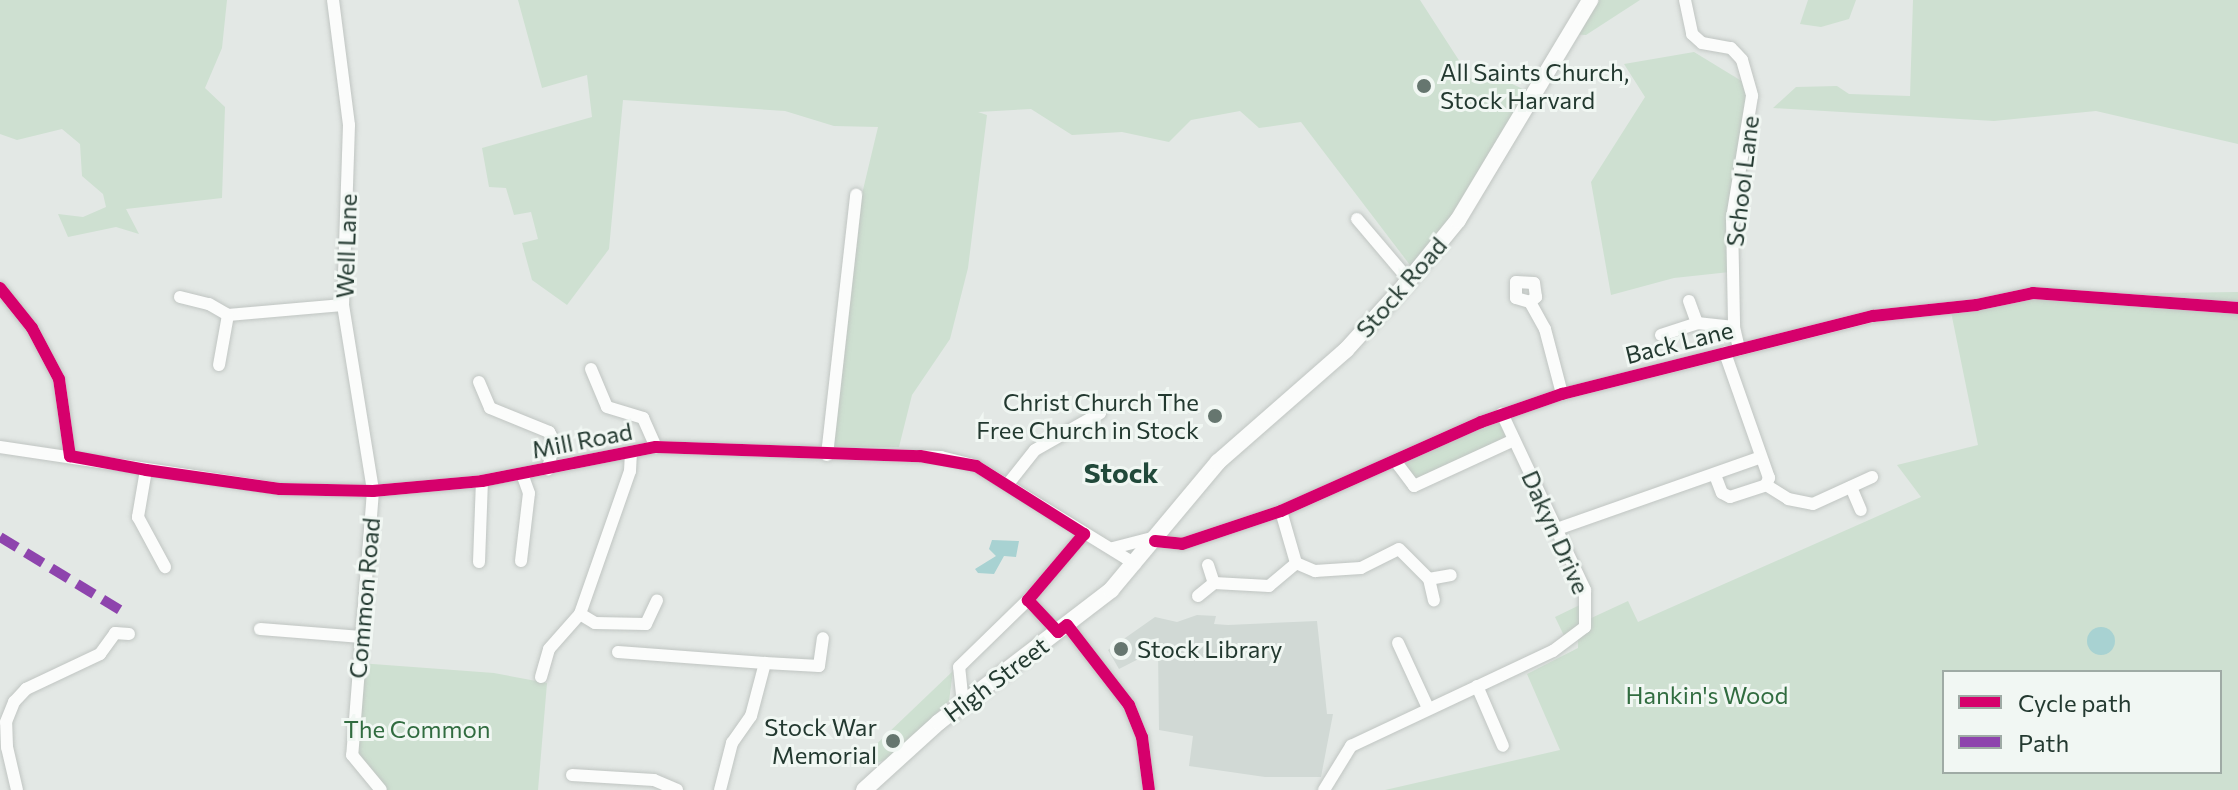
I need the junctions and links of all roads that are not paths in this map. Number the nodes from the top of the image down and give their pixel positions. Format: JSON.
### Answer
{"nodes":[{"id":1,"x":333,"y":0,"type":"edge"},
{"id":2,"x":1590,"y":0,"type":"edge"},
{"id":3,"x":1685,"y":0,"type":"edge"},
{"id":4,"x":856,"y":195,"type":"dead end"},
{"id":5,"x":1357,"y":219,"type":"dead end"},
{"id":6,"x":1409,"y":280,"type":"junction"},
{"id":7,"x":0,"y":288,"type":"edge"},
{"id":8,"x":180,"y":297,"type":"dead end"},
{"id":9,"x":1689,"y":301,"type":"dead end"},
{"id":10,"x":1530,"y":302,"type":"dead end"},
{"id":11,"x":343,"y":305,"type":"junction"},
{"id":12,"x":2238,"y":308,"type":"edge"},
{"id":13,"x":228,"y":315,"type":"junction"},
{"id":14,"x":1697,"y":323,"type":"junction"},
{"id":15,"x":1734,"y":327,"type":"junction"},
{"id":16,"x":1661,"y":335,"type":"dead end"},
{"id":17,"x":1739,"y":349,"type":"junction"},
{"id":18,"x":1725,"y":353,"type":"junction"},
{"id":19,"x":219,"y":365,"type":"dead end"},
{"id":20,"x":591,"y":369,"type":"dead end"},
{"id":21,"x":479,"y":382,"type":"dead end"},
{"id":22,"x":1562,"y":394,"type":"junction"},
{"id":23,"x":1100,"y":413,"type":"dead end"},
{"id":24,"x":1502,"y":414,"type":"junction"},
{"id":25,"x":1514,"y":440,"type":"junction"},
{"id":26,"x":554,"y":441,"type":"junction"},
{"id":27,"x":0,"y":447,"type":"edge"},
{"id":28,"x":656,"y":447,"type":"junction"},
{"id":29,"x":631,"y":452,"type":"junction"},
{"id":30,"x":827,"y":455,"type":"junction"},
{"id":31,"x":70,"y":456,"type":"junction"},
{"id":32,"x":1761,"y":457,"type":"junction"},
{"id":33,"x":1396,"y":462,"type":"junction"},
{"id":34,"x":569,"y":464,"type":"junction"},
{"id":35,"x":548,"y":469,"type":"junction"},
{"id":36,"x":146,"y":470,"type":"junction"},
{"id":37,"x":522,"y":474,"type":"junction"},
{"id":38,"x":1715,"y":475,"type":"junction"},
{"id":39,"x":1872,"y":477,"type":"dead end"},
{"id":40,"x":482,"y":481,"type":"junction"},
{"id":41,"x":1008,"y":484,"type":"junction"},
{"id":42,"x":1766,"y":485,"type":"junction"},
{"id":43,"x":1851,"y":487,"type":"junction"},
{"id":44,"x":373,"y":491,"type":"junction"},
{"id":45,"x":1861,"y":510,"type":"dead end"},
{"id":46,"x":1281,"y":511,"type":"junction"},
{"id":47,"x":1557,"y":529,"type":"junction"},
{"id":48,"x":1084,"y":534,"type":"junction"},
{"id":49,"x":1158,"y":537,"type":"junction"},
{"id":50,"x":1113,"y":548,"type":"junction"},
{"id":51,"x":521,"y":561,"type":"dead end"},
{"id":52,"x":479,"y":562,"type":"dead end"},
{"id":53,"x":1296,"y":563,"type":"junction"},
{"id":54,"x":1135,"y":564,"type":"junction"},
{"id":55,"x":1208,"y":565,"type":"dead end"},
{"id":56,"x":165,"y":567,"type":"dead end"},
{"id":57,"x":1451,"y":575,"type":"dead end"},
{"id":58,"x":1429,"y":579,"type":"junction"},
{"id":59,"x":1214,"y":583,"type":"junction"},
{"id":60,"x":1198,"y":596,"type":"dead end"},
{"id":61,"x":657,"y":600,"type":"dead end"},
{"id":62,"x":1028,"y":600,"type":"junction"},
{"id":63,"x":1434,"y":600,"type":"dead end"},
{"id":64,"x":580,"y":614,"type":"junction"},
{"id":65,"x":102,"y":624,"type":"dead end"},
{"id":66,"x":1062,"y":628,"type":"junction"},
{"id":67,"x":260,"y":629,"type":"dead end"},
{"id":68,"x":115,"y":633,"type":"junction"},
{"id":69,"x":129,"y":634,"type":"dead end"},
{"id":70,"x":362,"y":637,"type":"junction"},
{"id":71,"x":823,"y":638,"type":"dead end"},
{"id":72,"x":1398,"y":643,"type":"dead end"},
{"id":73,"x":618,"y":652,"type":"dead end"},
{"id":74,"x":765,"y":663,"type":"junction"},
{"id":75,"x":541,"y":677,"type":"dead end"},
{"id":76,"x":1477,"y":686,"type":"junction"},
{"id":77,"x":963,"y":704,"type":"junction"},
{"id":78,"x":1428,"y":708,"type":"junction"},
{"id":79,"x":3,"y":722,"type":"edge"},
{"id":80,"x":1503,"y":746,"type":"dead end"},
{"id":81,"x":572,"y":775,"type":"dead end"},
{"id":82,"x":17,"y":790,"type":"edge"},
{"id":83,"x":381,"y":790,"type":"edge"},
{"id":84,"x":677,"y":790,"type":"edge"},
{"id":85,"x":720,"y":790,"type":"edge"},
{"id":86,"x":864,"y":790,"type":"edge"},
{"id":87,"x":1149,"y":790,"type":"edge"},
{"id":88,"x":1324,"y":790,"type":"edge"}],
"edges":[{"from":1,"to":11,"type":"street","name":"Well Lane"},
{"from":2,"to":6,"type":"main road","name":"Stock Road"},
{"from":3,"to":15,"type":"street","name":"School Lane"},
{"from":4,"to":30,"type":"street"},
{"from":5,"to":6,"type":"street"},
{"from":6,"to":49,"type":"main road","name":"Stock Road"},
{"from":7,"to":31,"type":"street"},
{"from":8,"to":13,"type":"street"},
{"from":9,"to":14,"type":"street"},
{"from":10,"to":22,"type":"street"},
{"from":11,"to":13,"type":"street"},
{"from":11,"to":44,"type":"street","name":"Well Lane"},
{"from":12,"to":17,"type":"street","name":"Back Lane"},
{"from":13,"to":19,"type":"street"},
{"from":14,"to":15,"type":"street"},
{"from":14,"to":16,"type":"street"},
{"from":15,"to":17,"type":"street","name":"School Lane"},
{"from":17,"to":18,"type":"street","name":"Back Lane"},
{"from":18,"to":22,"type":"street","name":"Back Lane"},
{"from":18,"to":32,"type":"street"},
{"from":20,"to":28,"type":"street"},
{"from":21,"to":26,"type":"street","name":"Mill Road"},
{"from":22,"to":24,"type":"street","name":"Back Lane"},
{"from":23,"to":41,"type":"street"},
{"from":24,"to":25,"type":"street","name":"Dakyn Drive"},
{"from":24,"to":33,"type":"street","name":"Back Lane"},
{"from":25,"to":33,"type":"street"},
{"from":25,"to":47,"type":"street","name":"Dakyn Drive"},
{"from":26,"to":34,"type":"street","name":"Mill Road"},
{"from":26,"to":35,"type":"street","name":"Mill Road"},
{"from":27,"to":31,"type":"street","name":"Mill Road"},
{"from":28,"to":29,"type":"street","name":"Mill Road"},
{"from":28,"to":30,"type":"street","name":"Mill Road"},
{"from":29,"to":34,"type":"street","name":"Mill Road"},
{"from":29,"to":64,"type":"street"},
{"from":30,"to":41,"type":"street","name":"Mill Road"},
{"from":31,"to":36,"type":"street","name":"Mill Road"},
{"from":32,"to":38,"type":"street"},
{"from":32,"to":42,"type":"street"},
{"from":33,"to":46,"type":"street","name":"Back Lane"},
{"from":34,"to":35,"type":"street","name":"Mill Road"},
{"from":35,"to":37,"type":"street","name":"Mill Road"},
{"from":36,"to":44,"type":"street","name":"Mill Road"},
{"from":36,"to":56,"type":"street"},
{"from":37,"to":40,"type":"street","name":"Mill Road"},
{"from":37,"to":51,"type":"street"},
{"from":38,"to":42,"type":"street"},
{"from":38,"to":47,"type":"street"},
{"from":39,"to":43,"type":"street"},
{"from":40,"to":44,"type":"street","name":"Mill Road"},
{"from":40,"to":52,"type":"street"},
{"from":41,"to":48,"type":"street","name":"Mill Road"},
{"from":42,"to":43,"type":"street"},
{"from":43,"to":45,"type":"street"},
{"from":44,"to":70,"type":"street","name":"Common Road"},
{"from":46,"to":49,"type":"street","name":"Back Lane"},
{"from":46,"to":53,"type":"street"},
{"from":47,"to":76,"type":"street","name":"Dakyn Drive"},
{"from":48,"to":50,"type":"street","name":"Mill Road"},
{"from":48,"to":62,"type":"street"},
{"from":49,"to":50,"type":"street"},
{"from":49,"to":54,"type":"main road","name":"High Street"},
{"from":50,"to":54,"type":"street","name":"Mill Road"},
{"from":53,"to":58,"type":"street"},
{"from":53,"to":59,"type":"street"},
{"from":54,"to":66,"type":"main road","name":"High Street"},
{"from":55,"to":59,"type":"street"},
{"from":57,"to":58,"type":"street"},
{"from":58,"to":63,"type":"street"},
{"from":59,"to":60,"type":"street"},
{"from":61,"to":64,"type":"street"},
{"from":62,"to":66,"type":"street"},
{"from":62,"to":77,"type":"street"},
{"from":64,"to":75,"type":"street"},
{"from":65,"to":68,"type":"street"},
{"from":66,"to":77,"type":"main road","name":"High Street"},
{"from":66,"to":87,"type":"street"},
{"from":67,"to":70,"type":"street"},
{"from":68,"to":69,"type":"street"},
{"from":68,"to":79,"type":"street"},
{"from":70,"to":83,"type":"street","name":"Common Road"},
{"from":71,"to":74,"type":"street"},
{"from":72,"to":78,"type":"street"},
{"from":73,"to":74,"type":"street"},
{"from":74,"to":85,"type":"street"},
{"from":76,"to":78,"type":"street","name":"Dakyn Drive"},
{"from":76,"to":80,"type":"street"},
{"from":77,"to":86,"type":"main road","name":"High Street"},
{"from":78,"to":88,"type":"street","name":"Dakyn Drive"},
{"from":79,"to":82,"type":"street"},
{"from":81,"to":84,"type":"street"}]}
